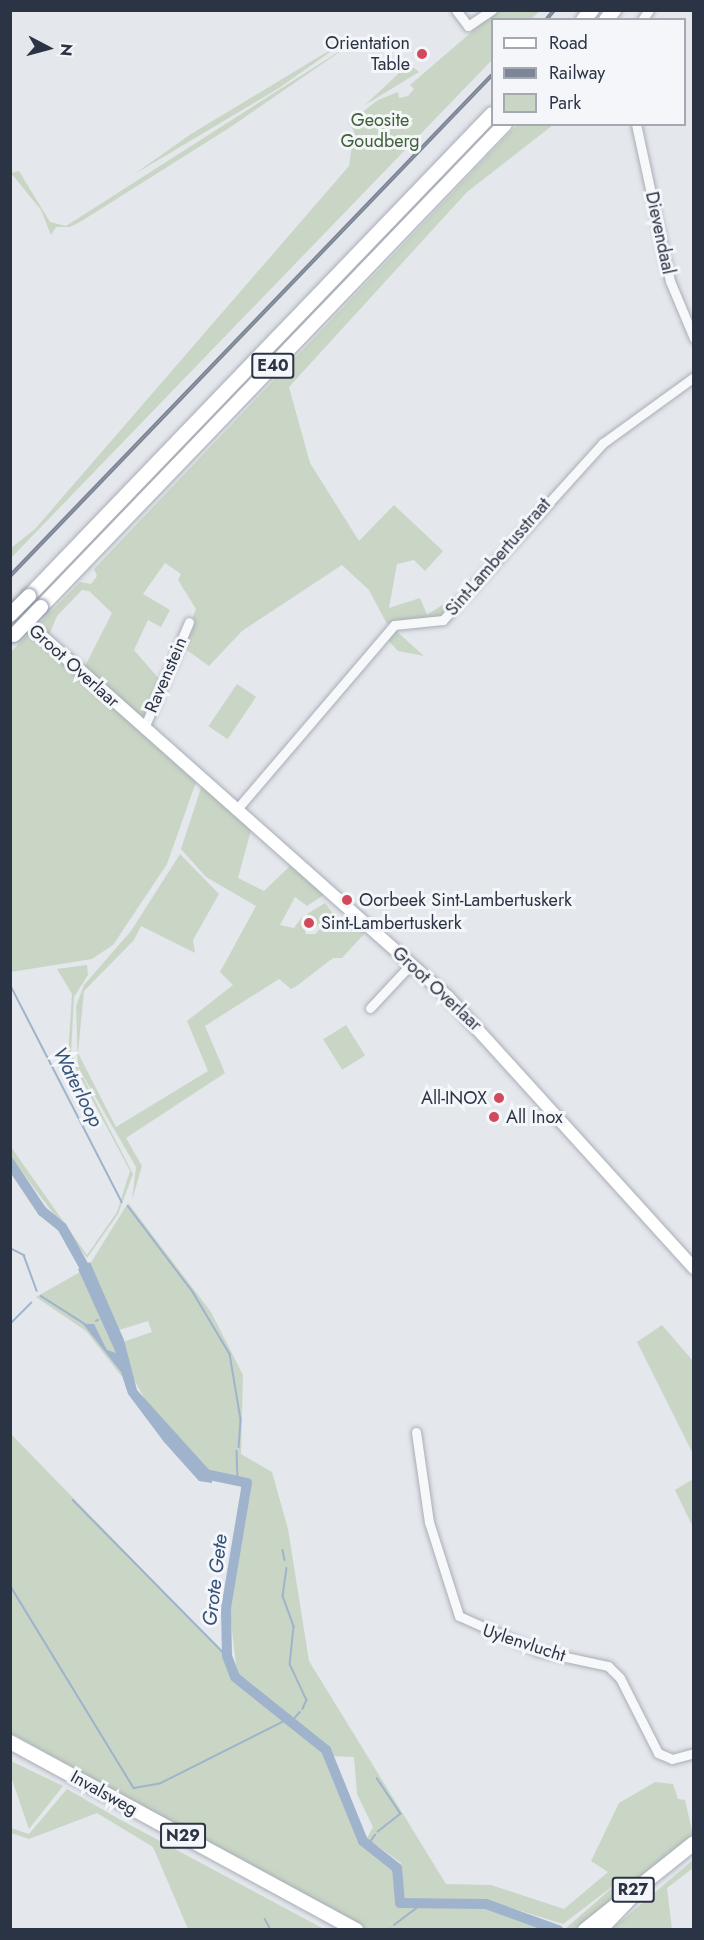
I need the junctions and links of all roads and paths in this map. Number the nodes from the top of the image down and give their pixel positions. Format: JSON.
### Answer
{"nodes":[{"id":1,"x":456,"y":10,"type":"edge"},
{"id":2,"x":492,"y":10,"type":"edge"},
{"id":3,"x":491,"y":115,"type":"edge"},
{"id":4,"x":503,"y":126,"type":"edge"},
{"id":5,"x":636,"y":126,"type":"edge"},
{"id":6,"x":693,"y":338,"type":"edge"},
{"id":7,"x":693,"y":377,"type":"edge"},
{"id":8,"x":14,"y":613,"type":"edge"},
{"id":9,"x":189,"y":622,"type":"dead end"},
{"id":10,"x":12,"y":636,"type":"edge"},
{"id":11,"x":144,"y":728,"type":"junction"},
{"id":12,"x":237,"y":809,"type":"junction"},
{"id":13,"x":411,"y":964,"type":"junction"},
{"id":14,"x":370,"y":1008,"type":"dead end"},
{"id":15,"x":693,"y":1268,"type":"edge"},
{"id":16,"x":416,"y":1432,"type":"dead end"},
{"id":17,"x":10,"y":1742,"type":"edge"},
{"id":18,"x":10,"y":1752,"type":"edge"},
{"id":19,"x":693,"y":1753,"type":"edge"},
{"id":20,"x":693,"y":1842,"type":"edge"},
{"id":21,"x":693,"y":1850,"type":"edge"},
{"id":22,"x":340,"y":1929,"type":"edge"},
{"id":23,"x":356,"y":1929,"type":"edge"},
{"id":24,"x":585,"y":1929,"type":"edge"},
{"id":25,"x":601,"y":1929,"type":"edge"}],
"edges":[{"from":1,"to":2,"type":"street"},
{"from":3,"to":8,"type":"highway","number":"E40","bridge":true},
{"from":4,"to":10,"type":"highway","number":"E40","bridge":true},
{"from":5,"to":6,"type":"street","name":"Dievendaal"},
{"from":7,"to":12,"type":"street","name":"Sint-Lambertusstraat"},
{"from":8,"to":11,"type":"main road","name":"Groot Overlaar"},
{"from":9,"to":11,"type":"street","name":"Ravenstein"},
{"from":11,"to":12,"type":"main road","name":"Groot Overlaar"},
{"from":12,"to":13,"type":"main road","name":"Groot Overlaar"},
{"from":13,"to":14,"type":"street"},
{"from":13,"to":15,"type":"main road","name":"Groot Overlaar"},
{"from":16,"to":19,"type":"street","name":"Uylenvlucht"},
{"from":17,"to":23,"type":"highway","name":"Invalsweg","number":"N29"},
{"from":18,"to":22,"type":"highway","name":"Invalsweg","number":"N29"},
{"from":20,"to":24,"type":"highway","number":"R27"},
{"from":21,"to":25,"type":"main road","number":"R27"}]}
